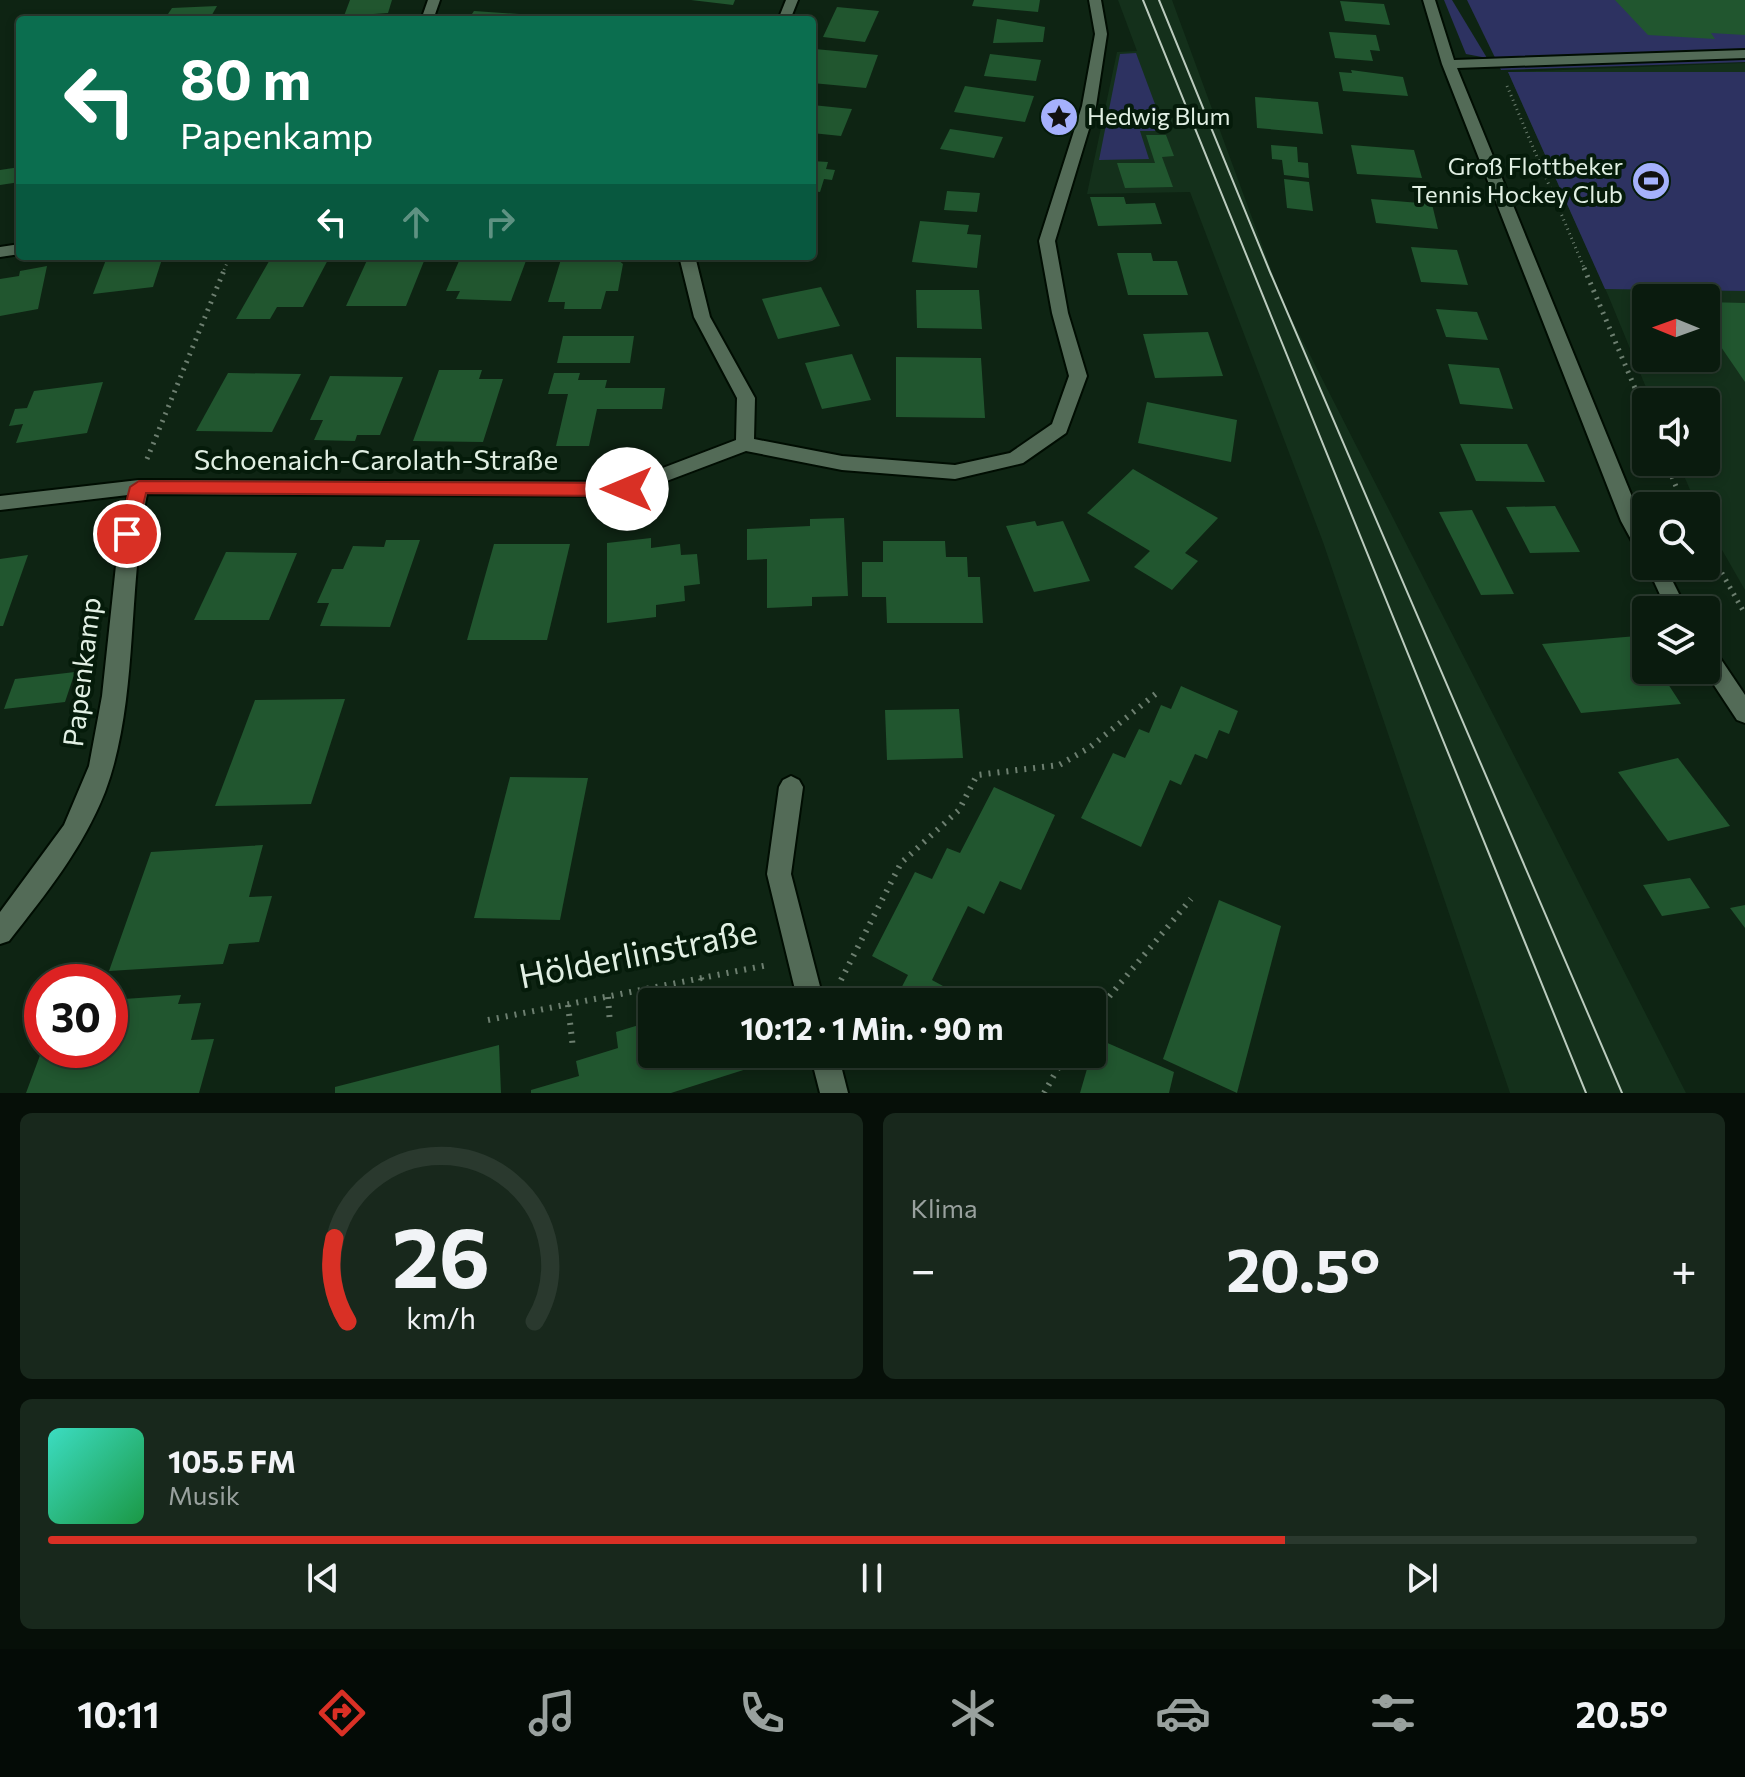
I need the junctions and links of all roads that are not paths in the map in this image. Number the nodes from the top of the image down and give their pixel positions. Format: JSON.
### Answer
{"nodes":[{"id":1,"x":1095,"y":0,"type":"edge"},
{"id":2,"x":1429,"y":0,"type":"edge"},
{"id":3,"x":1745,"y":54,"type":"edge"},
{"id":4,"x":1449,"y":64,"type":"junction"},
{"id":5,"x":688,"y":260,"type":"edge"},
{"id":6,"x":745,"y":444,"type":"junction"},
{"id":7,"x":139,"y":487,"type":"junction"},
{"id":8,"x":0,"y":503,"type":"edge"},
{"id":9,"x":1632,"y":523,"type":"edge"},
{"id":10,"x":1720,"y":676,"type":"edge"},
{"id":11,"x":1745,"y":713,"type":"edge"},
{"id":12,"x":791,"y":787,"type":"dead end"},
{"id":13,"x":0,"y":932,"type":"edge"},
{"id":14,"x":808,"y":988,"type":"edge"},
{"id":15,"x":828,"y":1068,"type":"edge"},
{"id":16,"x":834,"y":1093,"type":"edge"}],
"edges":[{"from":1,"to":6,"type":"street"},
{"from":2,"to":4,"type":"street"},
{"from":3,"to":4,"type":"street"},
{"from":4,"to":9,"type":"street"},
{"from":5,"to":6,"type":"street"},
{"from":6,"to":7,"type":"street","name":"Schoenaich-Carolath-Straße"},
{"from":7,"to":8,"type":"street","name":"Schoenaich-Carolath-Straße"},
{"from":7,"to":13,"type":"street","name":"Papenkamp"},
{"from":10,"to":11,"type":"street"},
{"from":12,"to":14,"type":"street","name":"Hölderlinstraße"},
{"from":15,"to":16,"type":"street"}]}
